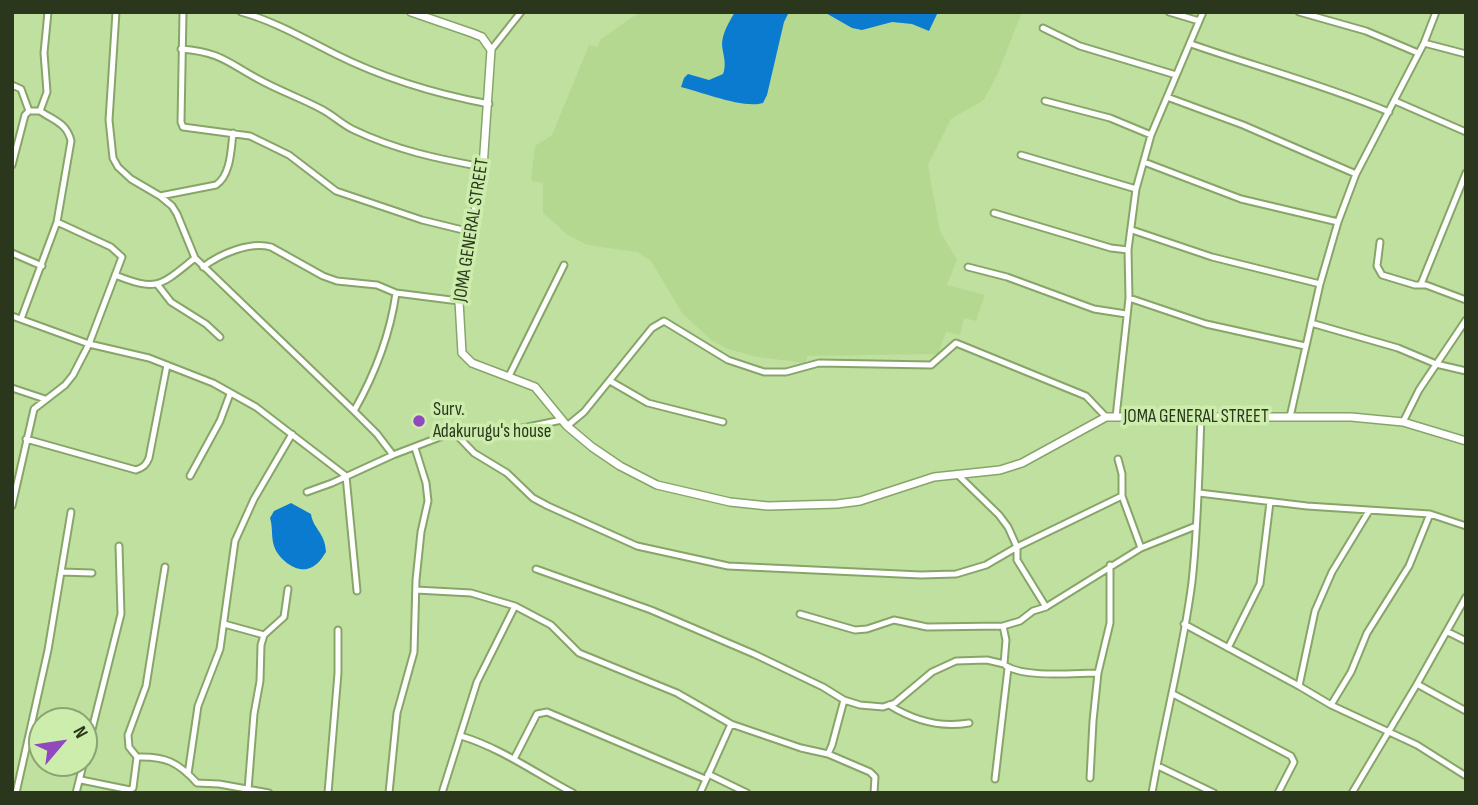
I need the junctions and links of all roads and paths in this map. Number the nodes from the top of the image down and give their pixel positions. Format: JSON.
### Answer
{"nodes":[{"id":1,"x":48,"y":12,"type":"edge"},
{"id":2,"x":117,"y":12,"type":"edge"},
{"id":3,"x":183,"y":12,"type":"edge"},
{"id":4,"x":241,"y":12,"type":"edge"},
{"id":5,"x":411,"y":12,"type":"edge"},
{"id":6,"x":521,"y":12,"type":"edge"},
{"id":7,"x":1169,"y":12,"type":"edge"},
{"id":8,"x":1203,"y":12,"type":"edge"},
{"id":9,"x":1299,"y":12,"type":"edge"},
{"id":10,"x":1436,"y":12,"type":"edge"},
{"id":11,"x":1199,"y":21,"type":"junction"},
{"id":12,"x":1043,"y":29,"type":"dead end"},
{"id":13,"x":1424,"y":43,"type":"junction"},
{"id":14,"x":1191,"y":44,"type":"junction"},
{"id":15,"x":181,"y":49,"type":"junction"},
{"id":16,"x":491,"y":50,"type":"junction"},
{"id":17,"x":1418,"y":53,"type":"junction"},
{"id":18,"x":1466,"y":54,"type":"edge"},
{"id":19,"x":1176,"y":75,"type":"junction"},
{"id":20,"x":12,"y":85,"type":"edge"},
{"id":21,"x":1167,"y":97,"type":"junction"},
{"id":22,"x":1045,"y":101,"type":"dead end"},
{"id":23,"x":1395,"y":101,"type":"junction"},
{"id":24,"x":489,"y":104,"type":"junction"},
{"id":25,"x":29,"y":111,"type":"junction"},
{"id":26,"x":40,"y":111,"type":"junction"},
{"id":27,"x":1389,"y":113,"type":"junction"},
{"id":28,"x":1466,"y":132,"type":"edge"},
{"id":29,"x":233,"y":133,"type":"junction"},
{"id":30,"x":1151,"y":135,"type":"junction"},
{"id":31,"x":1021,"y":155,"type":"dead end"},
{"id":32,"x":1144,"y":162,"type":"junction"},
{"id":33,"x":12,"y":165,"type":"edge"},
{"id":34,"x":483,"y":167,"type":"junction"},
{"id":35,"x":1466,"y":173,"type":"edge"},
{"id":36,"x":1356,"y":174,"type":"junction"},
{"id":37,"x":1136,"y":189,"type":"junction"},
{"id":38,"x":160,"y":196,"type":"junction"},
{"id":39,"x":994,"y":213,"type":"dead end"},
{"id":40,"x":57,"y":222,"type":"junction"},
{"id":41,"x":1338,"y":222,"type":"junction"},
{"id":42,"x":1132,"y":229,"type":"junction"},
{"id":43,"x":471,"y":232,"type":"junction"},
{"id":44,"x":1380,"y":242,"type":"dead end"},
{"id":45,"x":1128,"y":250,"type":"junction"},
{"id":46,"x":12,"y":253,"type":"edge"},
{"id":47,"x":195,"y":258,"type":"junction"},
{"id":48,"x":564,"y":265,"type":"dead end"},
{"id":49,"x":42,"y":266,"type":"junction"},
{"id":50,"x":203,"y":267,"type":"junction"},
{"id":51,"x":968,"y":267,"type":"dead end"},
{"id":52,"x":115,"y":275,"type":"junction"},
{"id":53,"x":157,"y":284,"type":"junction"},
{"id":54,"x":1320,"y":284,"type":"junction"},
{"id":55,"x":1421,"y":284,"type":"junction"},
{"id":56,"x":396,"y":293,"type":"junction"},
{"id":57,"x":1129,"y":298,"type":"junction"},
{"id":58,"x":1466,"y":300,"type":"edge"},
{"id":59,"x":459,"y":301,"type":"junction"},
{"id":60,"x":1126,"y":314,"type":"junction"},
{"id":61,"x":12,"y":316,"type":"edge"},
{"id":62,"x":21,"y":319,"type":"junction"},
{"id":63,"x":1466,"y":320,"type":"edge"},
{"id":64,"x":1311,"y":323,"type":"junction"},
{"id":65,"x":220,"y":337,"type":"dead end"},
{"id":66,"x":89,"y":344,"type":"junction"},
{"id":67,"x":1306,"y":346,"type":"junction"},
{"id":68,"x":167,"y":365,"type":"junction"},
{"id":69,"x":1436,"y":365,"type":"junction"},
{"id":70,"x":1466,"y":371,"type":"edge"},
{"id":71,"x":509,"y":376,"type":"junction"},
{"id":72,"x":610,"y":381,"type":"junction"},
{"id":73,"x":12,"y":388,"type":"edge"},
{"id":74,"x":230,"y":394,"type":"junction"},
{"id":75,"x":45,"y":399,"type":"junction"},
{"id":76,"x":354,"y":411,"type":"junction"},
{"id":77,"x":1201,"y":416,"type":"junction"},
{"id":78,"x":1106,"y":417,"type":"junction"},
{"id":79,"x":1116,"y":417,"type":"junction"},
{"id":80,"x":1290,"y":417,"type":"junction"},
{"id":81,"x":723,"y":422,"type":"dead end"},
{"id":82,"x":1404,"y":422,"type":"junction"},
{"id":83,"x":565,"y":423,"type":"junction"},
{"id":84,"x":453,"y":431,"type":"junction"},
{"id":85,"x":292,"y":434,"type":"junction"},
{"id":86,"x":26,"y":439,"type":"junction"},
{"id":87,"x":1466,"y":441,"type":"edge"},
{"id":88,"x":415,"y":448,"type":"junction"},
{"id":89,"x":393,"y":455,"type":"junction"},
{"id":90,"x":1118,"y":459,"type":"dead end"},
{"id":91,"x":190,"y":476,"type":"dead end"},
{"id":92,"x":346,"y":476,"type":"junction"},
{"id":93,"x":958,"y":476,"type":"junction"},
{"id":94,"x":15,"y":481,"type":"edge"},
{"id":95,"x":307,"y":492,"type":"dead end"},
{"id":96,"x":1199,"y":493,"type":"junction"},
{"id":97,"x":1122,"y":496,"type":"junction"},
{"id":98,"x":1270,"y":502,"type":"junction"},
{"id":99,"x":12,"y":506,"type":"edge"},
{"id":100,"x":1369,"y":511,"type":"junction"},
{"id":101,"x":71,"y":512,"type":"dead end"},
{"id":102,"x":1430,"y":514,"type":"junction"},
{"id":103,"x":1196,"y":526,"type":"junction"},
{"id":104,"x":1466,"y":526,"type":"edge"},
{"id":105,"x":120,"y":546,"type":"dead end"},
{"id":106,"x":1017,"y":547,"type":"junction"},
{"id":107,"x":1141,"y":548,"type":"junction"},
{"id":108,"x":1110,"y":565,"type":"junction"},
{"id":109,"x":165,"y":567,"type":"dead end"},
{"id":110,"x":536,"y":569,"type":"dead end"},
{"id":111,"x":61,"y":572,"type":"junction"},
{"id":112,"x":92,"y":573,"type":"dead end"},
{"id":113,"x":288,"y":589,"type":"dead end"},
{"id":114,"x":416,"y":590,"type":"junction"},
{"id":115,"x":357,"y":591,"type":"dead end"},
{"id":116,"x":1466,"y":597,"type":"edge"},
{"id":117,"x":515,"y":606,"type":"junction"},
{"id":118,"x":1046,"y":607,"type":"junction"},
{"id":119,"x":800,"y":614,"type":"dead end"},
{"id":120,"x":224,"y":624,"type":"junction"},
{"id":121,"x":1184,"y":624,"type":"junction"},
{"id":122,"x":1003,"y":626,"type":"junction"},
{"id":123,"x":338,"y":630,"type":"dead end"},
{"id":124,"x":1448,"y":632,"type":"junction"},
{"id":125,"x":264,"y":635,"type":"junction"},
{"id":126,"x":1466,"y":641,"type":"edge"},
{"id":127,"x":1228,"y":648,"type":"junction"},
{"id":128,"x":1006,"y":666,"type":"junction"},
{"id":129,"x":1098,"y":673,"type":"junction"},
{"id":130,"x":1417,"y":684,"type":"junction"},
{"id":131,"x":1299,"y":685,"type":"junction"},
{"id":132,"x":1173,"y":694,"type":"junction"},
{"id":133,"x":844,"y":700,"type":"junction"},
{"id":134,"x":889,"y":705,"type":"junction"},
{"id":135,"x":1331,"y":705,"type":"junction"},
{"id":136,"x":1466,"y":710,"type":"edge"},
{"id":137,"x":969,"y":723,"type":"dead end"},
{"id":138,"x":731,"y":724,"type":"junction"},
{"id":139,"x":1386,"y":732,"type":"junction"},
{"id":140,"x":461,"y":736,"type":"junction"},
{"id":141,"x":828,"y":754,"type":"junction"},
{"id":142,"x":137,"y":757,"type":"junction"},
{"id":143,"x":514,"y":759,"type":"junction"},
{"id":144,"x":1158,"y":766,"type":"junction"},
{"id":145,"x":188,"y":774,"type":"junction"},
{"id":146,"x":707,"y":776,"type":"junction"},
{"id":147,"x":1466,"y":776,"type":"edge"},
{"id":148,"x":1090,"y":778,"type":"dead end"},
{"id":149,"x":995,"y":779,"type":"dead end"},
{"id":150,"x":80,"y":780,"type":"junction"},
{"id":151,"x":249,"y":791,"type":"edge"},
{"id":152,"x":1355,"y":792,"type":"edge"},
{"id":153,"x":16,"y":793,"type":"edge"},
{"id":154,"x":76,"y":793,"type":"edge"},
{"id":155,"x":269,"y":793,"type":"edge"},
{"id":156,"x":328,"y":793,"type":"edge"},
{"id":157,"x":389,"y":793,"type":"edge"},
{"id":158,"x":442,"y":793,"type":"edge"},
{"id":159,"x":573,"y":793,"type":"edge"},
{"id":160,"x":700,"y":793,"type":"edge"},
{"id":161,"x":747,"y":793,"type":"edge"},
{"id":162,"x":874,"y":793,"type":"edge"},
{"id":163,"x":1152,"y":793,"type":"edge"},
{"id":164,"x":1214,"y":793,"type":"edge"},
{"id":165,"x":1278,"y":793,"type":"edge"}],
"edges":[{"from":1,"to":26,"type":"street"},
{"from":2,"to":38,"type":"street"},
{"from":3,"to":15,"type":"street"},
{"from":4,"to":24,"type":"street"},
{"from":5,"to":16,"type":"street"},
{"from":6,"to":16,"type":"street"},
{"from":7,"to":11,"type":"street"},
{"from":8,"to":11,"type":"street"},
{"from":9,"to":17,"type":"street"},
{"from":10,"to":13,"type":"street"},
{"from":11,"to":14,"type":"street"},
{"from":12,"to":19,"type":"street"},
{"from":13,"to":17,"type":"street"},
{"from":13,"to":18,"type":"street"},
{"from":14,"to":19,"type":"street"},
{"from":14,"to":27,"type":"street"},
{"from":15,"to":29,"type":"street"},
{"from":15,"to":34,"type":"street"},
{"from":16,"to":24,"type":"street","name":"JOMA GENERAL STREET"},
{"from":17,"to":23,"type":"street"},
{"from":19,"to":21,"type":"street"},
{"from":20,"to":25,"type":"street"},
{"from":21,"to":30,"type":"street"},
{"from":21,"to":36,"type":"street"},
{"from":22,"to":30,"type":"street"},
{"from":23,"to":27,"type":"street"},
{"from":23,"to":28,"type":"street"},
{"from":24,"to":34,"type":"street","name":"JOMA GENERAL STREET"},
{"from":25,"to":26,"type":"street"},
{"from":25,"to":33,"type":"street"},
{"from":26,"to":40,"type":"street"},
{"from":27,"to":36,"type":"street"},
{"from":29,"to":38,"type":"street"},
{"from":29,"to":43,"type":"street"},
{"from":30,"to":32,"type":"street"},
{"from":31,"to":37,"type":"street"},
{"from":32,"to":37,"type":"street"},
{"from":32,"to":41,"type":"street"},
{"from":34,"to":43,"type":"street","name":"JOMA GENERAL STREET"},
{"from":35,"to":55,"type":"street"},
{"from":36,"to":41,"type":"street"},
{"from":37,"to":42,"type":"street"},
{"from":38,"to":47,"type":"street"},
{"from":39,"to":45,"type":"street"},
{"from":40,"to":49,"type":"street"},
{"from":40,"to":52,"type":"street"},
{"from":41,"to":54,"type":"street"},
{"from":42,"to":45,"type":"street"},
{"from":42,"to":54,"type":"street"},
{"from":43,"to":59,"type":"street","name":"JOMA GENERAL STREET"},
{"from":44,"to":55,"type":"street"},
{"from":45,"to":57,"type":"street"},
{"from":46,"to":49,"type":"street"},
{"from":47,"to":50,"type":"street"},
{"from":47,"to":53,"type":"street"},
{"from":48,"to":71,"type":"street"},
{"from":49,"to":62,"type":"street"},
{"from":50,"to":56,"type":"street"},
{"from":50,"to":76,"type":"street"},
{"from":51,"to":60,"type":"street"},
{"from":52,"to":53,"type":"street"},
{"from":52,"to":66,"type":"street"},
{"from":53,"to":65,"type":"street"},
{"from":54,"to":64,"type":"street"},
{"from":55,"to":58,"type":"street"},
{"from":56,"to":59,"type":"street"},
{"from":56,"to":76,"type":"street"},
{"from":57,"to":60,"type":"street"},
{"from":57,"to":67,"type":"street"},
{"from":59,"to":71,"type":"street","name":"JOMA GENERAL STREET"},
{"from":60,"to":79,"type":"street"},
{"from":61,"to":62,"type":"street"},
{"from":62,"to":66,"type":"street"},
{"from":63,"to":69,"type":"street"},
{"from":64,"to":67,"type":"street"},
{"from":64,"to":69,"type":"street"},
{"from":66,"to":68,"type":"street"},
{"from":66,"to":75,"type":"street"},
{"from":67,"to":80,"type":"street"},
{"from":68,"to":74,"type":"street"},
{"from":68,"to":86,"type":"street"},
{"from":69,"to":70,"type":"street"},
{"from":69,"to":82,"type":"street"},
{"from":71,"to":83,"type":"street","name":"JOMA GENERAL STREET"},
{"from":72,"to":78,"type":"street"},
{"from":72,"to":81,"type":"street"},
{"from":72,"to":83,"type":"street"},
{"from":73,"to":75,"type":"street"},
{"from":74,"to":85,"type":"street"},
{"from":74,"to":91,"type":"street"},
{"from":75,"to":86,"type":"street"},
{"from":76,"to":89,"type":"street"},
{"from":77,"to":79,"type":"street","name":"JOMA GENERAL STREET"},
{"from":77,"to":80,"type":"street","name":"JOMA GENERAL STREET"},
{"from":77,"to":96,"type":"street"},
{"from":78,"to":79,"type":"street","name":"JOMA GENERAL STREET"},
{"from":78,"to":93,"type":"street","name":"JOMA GENERAL STREET"},
{"from":80,"to":82,"type":"street","name":"JOMA GENERAL STREET"},
{"from":82,"to":87,"type":"street","name":"JOMA GENERAL STREET"},
{"from":83,"to":84,"type":"street"},
{"from":83,"to":93,"type":"street","name":"JOMA GENERAL STREET"},
{"from":84,"to":88,"type":"street"},
{"from":84,"to":106,"type":"street"},
{"from":85,"to":92,"type":"street"},
{"from":85,"to":120,"type":"street"},
{"from":86,"to":94,"type":"street"},
{"from":88,"to":89,"type":"street"},
{"from":88,"to":114,"type":"street"},
{"from":89,"to":92,"type":"street"},
{"from":90,"to":97,"type":"street"},
{"from":92,"to":95,"type":"street"},
{"from":92,"to":115,"type":"street"},
{"from":93,"to":106,"type":"street"},
{"from":94,"to":99,"type":"street"},
{"from":96,"to":98,"type":"street"},
{"from":96,"to":103,"type":"street"},
{"from":97,"to":106,"type":"street"},
{"from":97,"to":107,"type":"street"},
{"from":98,"to":100,"type":"street"},
{"from":98,"to":127,"type":"street"},
{"from":100,"to":102,"type":"street"},
{"from":100,"to":131,"type":"street"},
{"from":101,"to":111,"type":"street"},
{"from":102,"to":104,"type":"street"},
{"from":102,"to":135,"type":"street"},
{"from":103,"to":107,"type":"street"},
{"from":103,"to":121,"type":"street"},
{"from":105,"to":150,"type":"street"},
{"from":106,"to":118,"type":"street"},
{"from":107,"to":108,"type":"street"},
{"from":108,"to":118,"type":"street"},
{"from":108,"to":129,"type":"street"},
{"from":109,"to":142,"type":"street"},
{"from":110,"to":133,"type":"street"},
{"from":111,"to":112,"type":"street"},
{"from":111,"to":153,"type":"street"},
{"from":113,"to":125,"type":"street"},
{"from":114,"to":117,"type":"street"},
{"from":114,"to":157,"type":"street"},
{"from":116,"to":124,"type":"street"},
{"from":117,"to":138,"type":"street"},
{"from":117,"to":140,"type":"street"},
{"from":118,"to":122,"type":"street"},
{"from":119,"to":122,"type":"street"},
{"from":120,"to":125,"type":"street"},
{"from":120,"to":145,"type":"street"},
{"from":121,"to":127,"type":"street"},
{"from":121,"to":132,"type":"street"},
{"from":122,"to":128,"type":"street"},
{"from":123,"to":156,"type":"street"},
{"from":124,"to":126,"type":"street"},
{"from":124,"to":130,"type":"street"},
{"from":125,"to":151,"type":"street"},
{"from":127,"to":131,"type":"street"},
{"from":128,"to":129,"type":"street"},
{"from":128,"to":134,"type":"street"},
{"from":128,"to":149,"type":"street"},
{"from":129,"to":148,"type":"street"},
{"from":130,"to":136,"type":"street"},
{"from":130,"to":139,"type":"street"},
{"from":131,"to":135,"type":"street"},
{"from":132,"to":144,"type":"street"},
{"from":132,"to":165,"type":"street"},
{"from":133,"to":134,"type":"street"},
{"from":133,"to":141,"type":"street"},
{"from":134,"to":137,"type":"street"},
{"from":135,"to":139,"type":"street"},
{"from":138,"to":141,"type":"street"},
{"from":138,"to":146,"type":"street"},
{"from":139,"to":147,"type":"street"},
{"from":139,"to":152,"type":"street"},
{"from":140,"to":143,"type":"street"},
{"from":140,"to":158,"type":"street"},
{"from":141,"to":162,"type":"street"},
{"from":142,"to":145,"type":"street"},
{"from":142,"to":150,"type":"street"},
{"from":143,"to":146,"type":"street"},
{"from":143,"to":159,"type":"street"},
{"from":144,"to":163,"type":"street"},
{"from":144,"to":164,"type":"street"},
{"from":145,"to":151,"type":"street"},
{"from":146,"to":160,"type":"street"},
{"from":146,"to":161,"type":"street"},
{"from":150,"to":154,"type":"street"},
{"from":151,"to":155,"type":"street"}]}
